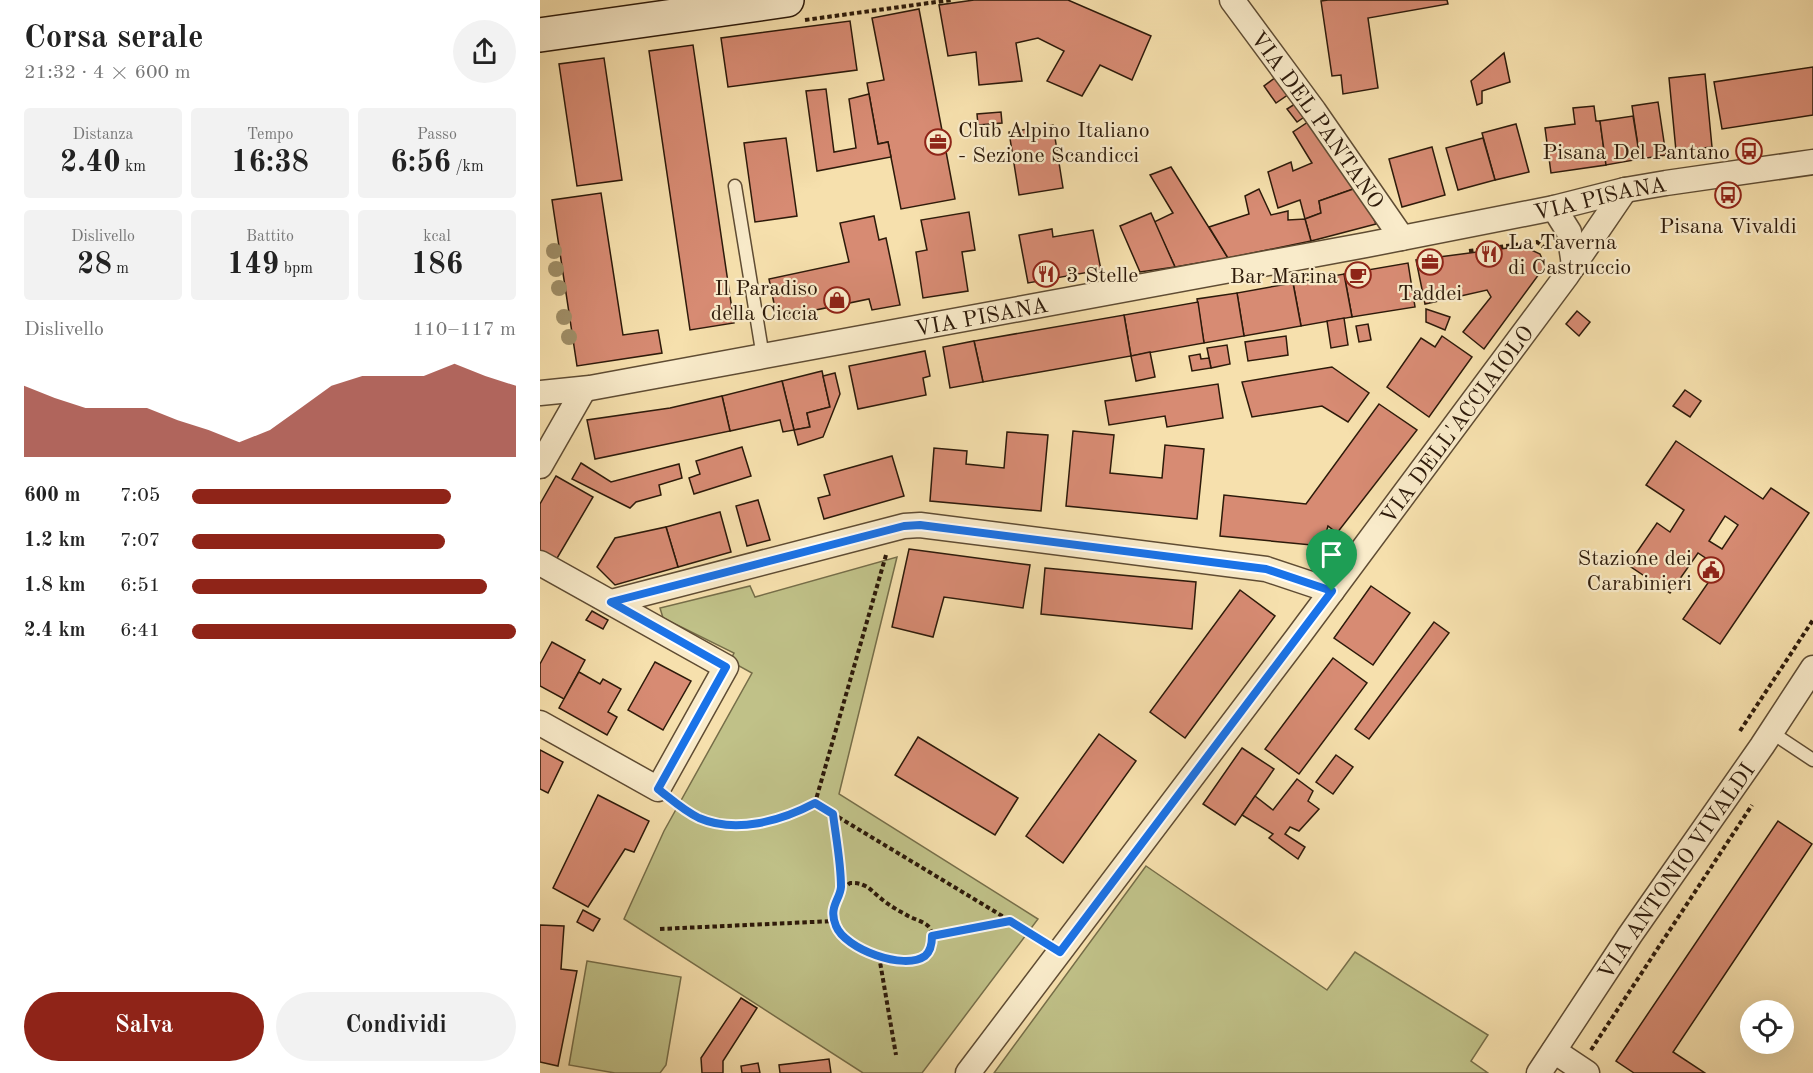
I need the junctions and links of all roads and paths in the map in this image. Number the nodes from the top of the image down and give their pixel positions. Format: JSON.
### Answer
{"nodes":[{"id":1,"x":787,"y":0,"type":"edge"},
{"id":2,"x":1233,"y":0,"type":"edge"},
{"id":3,"x":544,"y":36,"type":"edge"},
{"id":4,"x":1813,"y":162,"type":"edge"},
{"id":5,"x":735,"y":186,"type":"dead end"},
{"id":6,"x":1625,"y":190,"type":"junction"},
{"id":7,"x":1554,"y":208,"type":"junction"},
{"id":8,"x":1402,"y":238,"type":"junction"},
{"id":9,"x":1460,"y":252,"type":"dead end"},
{"id":10,"x":1551,"y":256,"type":"dead end"},
{"id":11,"x":1574,"y":265,"type":"junction"},
{"id":12,"x":763,"y":357,"type":"junction"},
{"id":13,"x":584,"y":389,"type":"junction"},
{"id":14,"x":540,"y":393,"type":"edge"},
{"id":15,"x":540,"y":466,"type":"edge"},
{"id":16,"x":894,"y":528,"type":"junction"},
{"id":17,"x":540,"y":563,"type":"edge"},
{"id":18,"x":1332,"y":591,"type":"junction"},
{"id":19,"x":611,"y":602,"type":"junction"},
{"id":20,"x":1813,"y":620,"type":"edge"},
{"id":21,"x":1813,"y":668,"type":"edge"},
{"id":22,"x":540,"y":723,"type":"edge"},
{"id":23,"x":1740,"y":731,"type":"dead end"},
{"id":24,"x":1771,"y":732,"type":"junction"},
{"id":25,"x":1813,"y":760,"type":"edge"},
{"id":26,"x":658,"y":789,"type":"junction"},
{"id":27,"x":1757,"y":797,"type":"dead end"},
{"id":28,"x":815,"y":803,"type":"junction"},
{"id":29,"x":833,"y":814,"type":"junction"},
{"id":30,"x":841,"y":890,"type":"junction"},
{"id":31,"x":834,"y":921,"type":"junction"},
{"id":32,"x":1010,"y":921,"type":"junction"},
{"id":33,"x":660,"y":929,"type":"dead end"},
{"id":34,"x":932,"y":936,"type":"junction"},
{"id":35,"x":1060,"y":952,"type":"junction"},
{"id":36,"x":879,"y":956,"type":"junction"},
{"id":37,"x":1554,"y":1051,"type":"junction"},
{"id":38,"x":896,"y":1055,"type":"dead end"},
{"id":39,"x":1583,"y":1070,"type":"edge"},
{"id":40,"x":969,"y":1073,"type":"edge"},
{"id":41,"x":1539,"y":1073,"type":"edge"}],
"edges":[{"from":1,"to":3,"type":"main road"},
{"from":2,"to":8,"type":"street","name":"VIA DEL PANTANO"},
{"from":4,"to":6,"type":"street","name":"VIA PISANA"},
{"from":5,"to":12,"type":"lane"},
{"from":6,"to":7,"type":"street","name":"VIA PISANA"},
{"from":6,"to":11,"type":"street","name":"VIA DELL'ACCIAIOLO"},
{"from":7,"to":8,"type":"street","name":"VIA PISANA"},
{"from":7,"to":11,"type":"street"},
{"from":8,"to":12,"type":"street","name":"VIA PISANA"},
{"from":9,"to":10,"type":"path"},
{"from":11,"to":18,"type":"street","name":"VIA DELL'ACCIAIOLO"},
{"from":12,"to":13,"type":"street","name":"VIA PISANA"},
{"from":13,"to":14,"type":"street","name":"VIA PISANA"},
{"from":13,"to":15,"type":"street"},
{"from":16,"to":18,"type":"street"},
{"from":16,"to":19,"type":"street"},
{"from":16,"to":28,"type":"path"},
{"from":17,"to":19,"type":"street"},
{"from":18,"to":35,"type":"street","name":"VIA DELL'ACCIAIOLO"},
{"from":19,"to":26,"type":"street"},
{"from":20,"to":23,"type":"path"},
{"from":21,"to":24,"type":"street","name":"VIA ANTONIO VIVALDI"},
{"from":22,"to":26,"type":"street"},
{"from":24,"to":25,"type":"lane"},
{"from":24,"to":37,"type":"street","name":"VIA ANTONIO VIVALDI"},
{"from":26,"to":28,"type":"path"},
{"from":27,"to":39,"type":"path"},
{"from":28,"to":29,"type":"path"},
{"from":29,"to":30,"type":"path"},
{"from":29,"to":32,"type":"path"},
{"from":30,"to":31,"type":"path"},
{"from":30,"to":34,"type":"path"},
{"from":31,"to":33,"type":"path"},
{"from":31,"to":36,"type":"path"},
{"from":32,"to":34,"type":"path"},
{"from":32,"to":35,"type":"path"},
{"from":34,"to":36,"type":"path"},
{"from":35,"to":40,"type":"street","name":"VIA DELL'ACCIAIOLO"},
{"from":36,"to":38,"type":"path"},
{"from":37,"to":39,"type":"street"},
{"from":37,"to":41,"type":"street","name":"VIA ANTONIO VIVALDI"}]}
